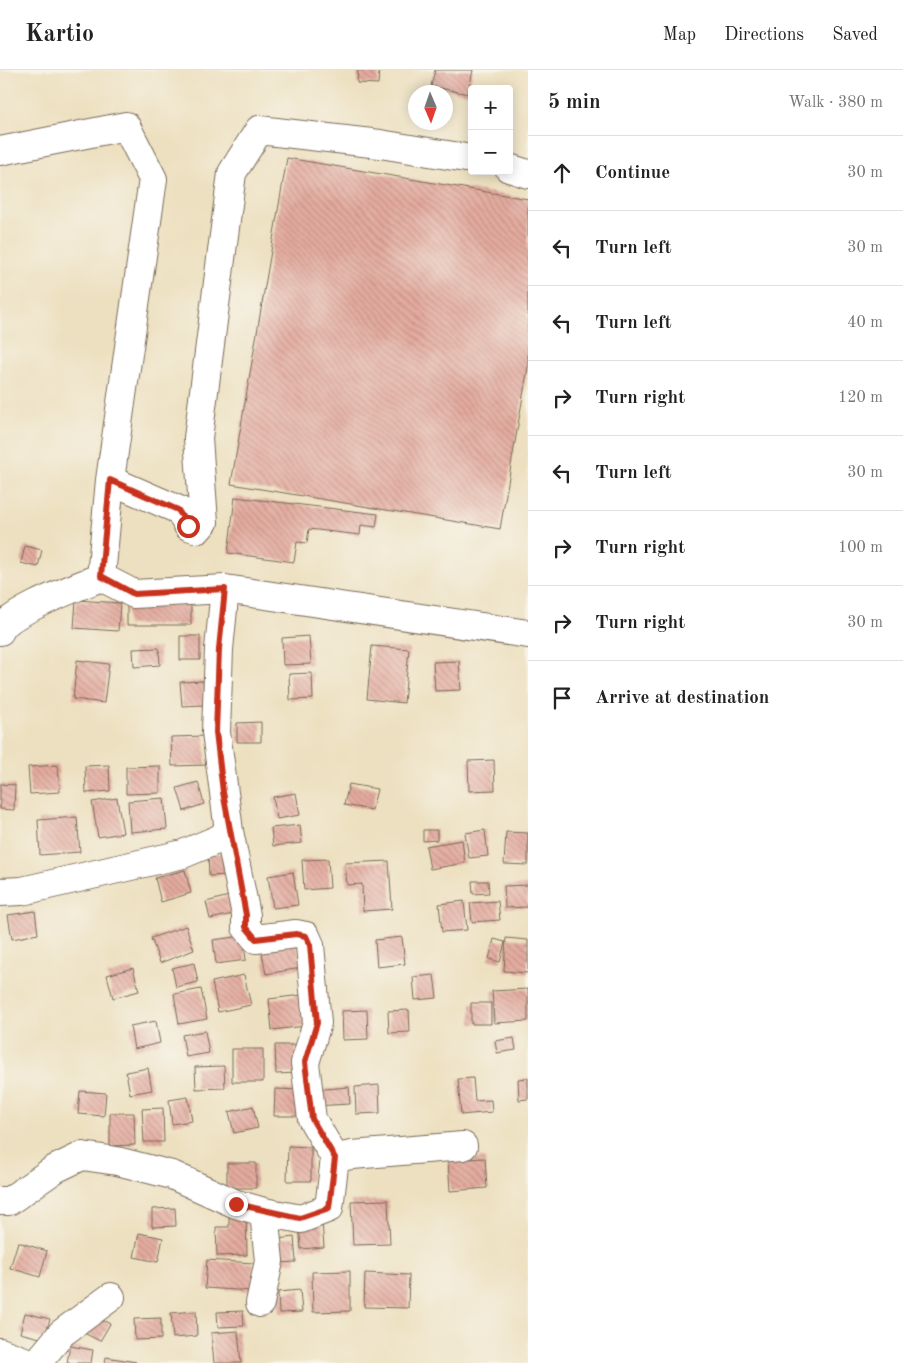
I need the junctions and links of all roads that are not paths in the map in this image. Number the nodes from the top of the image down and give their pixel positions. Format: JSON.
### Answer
{"nodes":[{"id":1,"x":0,"y":151,"type":"edge"},
{"id":2,"x":468,"y":158,"type":"edge"},
{"id":3,"x":513,"y":169,"type":"edge"},
{"id":4,"x":528,"y":174,"type":"edge"},
{"id":5,"x":110,"y":480,"type":"junction"},
{"id":6,"x":101,"y":576,"type":"junction"},
{"id":7,"x":225,"y":589,"type":"junction"},
{"id":8,"x":0,"y":630,"type":"edge"},
{"id":9,"x":528,"y":634,"type":"edge"},
{"id":10,"x":229,"y":831,"type":"junction"},
{"id":11,"x":0,"y":892,"type":"edge"},
{"id":12,"x":462,"y":1146,"type":"dead end"},
{"id":13,"x":335,"y":1158,"type":"junction"},
{"id":14,"x":0,"y":1201,"type":"edge"},
{"id":15,"x":264,"y":1212,"type":"junction"},
{"id":16,"x":111,"y":1297,"type":"dead end"},
{"id":17,"x":260,"y":1303,"type":"dead end"},
{"id":18,"x":0,"y":1352,"type":"edge"},
{"id":19,"x":30,"y":1363,"type":"edge"},
{"id":20,"x":37,"y":1363,"type":"edge"}],
"edges":[{"from":1,"to":5,"type":"street"},
{"from":2,"to":5,"type":"street"},
{"from":3,"to":4,"type":"street"},
{"from":5,"to":6,"type":"street"},
{"from":6,"to":7,"type":"street"},
{"from":6,"to":8,"type":"street"},
{"from":7,"to":9,"type":"street"},
{"from":7,"to":10,"type":"street"},
{"from":10,"to":11,"type":"street"},
{"from":10,"to":13,"type":"street"},
{"from":12,"to":13,"type":"street"},
{"from":13,"to":15,"type":"street"},
{"from":14,"to":15,"type":"street"},
{"from":15,"to":17,"type":"street"},
{"from":16,"to":20,"type":"street"},
{"from":18,"to":19,"type":"street"}]}
